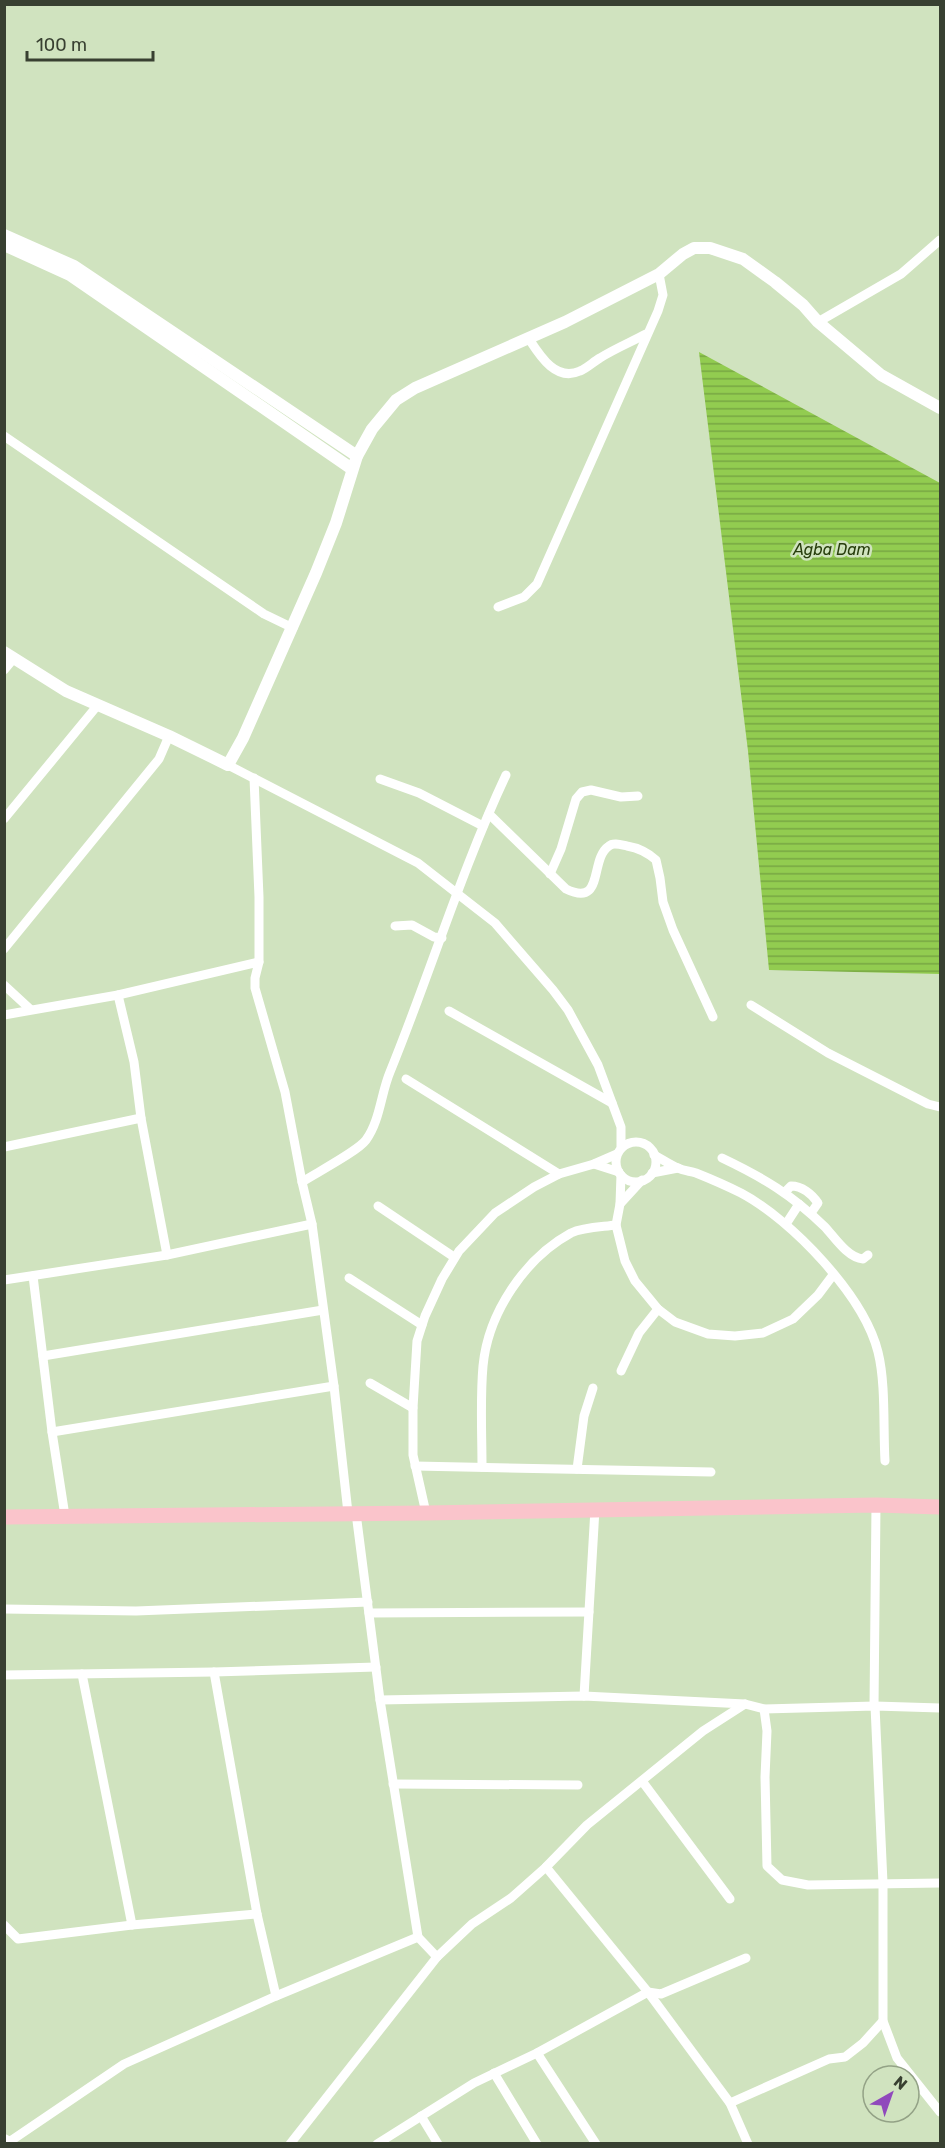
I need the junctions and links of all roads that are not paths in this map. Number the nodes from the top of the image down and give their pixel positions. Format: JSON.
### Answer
{"nodes":[{"id":1,"x":4,"y":235,"type":"edge"},
{"id":2,"x":940,"y":240,"type":"edge"},
{"id":3,"x":4,"y":245,"type":"edge"},
{"id":4,"x":659,"y":274,"type":"junction"},
{"id":5,"x":818,"y":322,"type":"junction"},
{"id":6,"x":646,"y":334,"type":"junction"},
{"id":7,"x":529,"y":339,"type":"junction"},
{"id":8,"x":940,"y":408,"type":"edge"},
{"id":9,"x":4,"y":436,"type":"edge"},
{"id":10,"x":357,"y":456,"type":"junction"},
{"id":11,"x":352,"y":469,"type":"junction"},
{"id":12,"x":498,"y":607,"type":"dead end"},
{"id":13,"x":293,"y":628,"type":"junction"},
{"id":14,"x":9,"y":655,"type":"edge"},
{"id":15,"x":4,"y":670,"type":"edge"},
{"id":16,"x":97,"y":706,"type":"junction"},
{"id":17,"x":169,"y":736,"type":"junction"},
{"id":18,"x":228,"y":765,"type":"junction"},
{"id":19,"x":506,"y":775,"type":"dead end"},
{"id":20,"x":254,"y":778,"type":"junction"},
{"id":21,"x":380,"y":779,"type":"dead end"},
{"id":22,"x":638,"y":796,"type":"dead end"},
{"id":23,"x":489,"y":814,"type":"junction"},
{"id":24,"x":4,"y":819,"type":"edge"},
{"id":25,"x":483,"y":826,"type":"junction"},
{"id":26,"x":550,"y":874,"type":"junction"},
{"id":27,"x":459,"y":893,"type":"junction"},
{"id":28,"x":395,"y":926,"type":"dead end"},
{"id":29,"x":442,"y":938,"type":"junction"},
{"id":30,"x":4,"y":949,"type":"edge"},
{"id":31,"x":259,"y":962,"type":"junction"},
{"id":32,"x":4,"y":985,"type":"edge"},
{"id":33,"x":118,"y":995,"type":"junction"},
{"id":34,"x":751,"y":1005,"type":"dead end"},
{"id":35,"x":30,"y":1009,"type":"junction"},
{"id":36,"x":449,"y":1011,"type":"dead end"},
{"id":37,"x":4,"y":1015,"type":"edge"},
{"id":38,"x":713,"y":1017,"type":"dead end"},
{"id":39,"x":406,"y":1079,"type":"dead end"},
{"id":40,"x":612,"y":1102,"type":"junction"},
{"id":41,"x":940,"y":1107,"type":"edge"},
{"id":42,"x":141,"y":1118,"type":"junction"},
{"id":43,"x":621,"y":1127,"type":"junction"},
{"id":44,"x":636,"y":1142,"type":"junction"},
{"id":45,"x":4,"y":1148,"type":"edge"},
{"id":46,"x":619,"y":1151,"type":"junction"},
{"id":47,"x":654,"y":1155,"type":"junction"},
{"id":48,"x":722,"y":1158,"type":"dead end"},
{"id":49,"x":594,"y":1164,"type":"junction"},
{"id":50,"x":678,"y":1168,"type":"junction"},
{"id":51,"x":652,"y":1173,"type":"junction"},
{"id":52,"x":559,"y":1174,"type":"junction"},
{"id":53,"x":620,"y":1174,"type":"junction"},
{"id":54,"x":642,"y":1180,"type":"junction"},
{"id":55,"x":302,"y":1182,"type":"junction"},
{"id":56,"x":785,"y":1192,"type":"junction"},
{"id":57,"x":620,"y":1204,"type":"junction"},
{"id":58,"x":799,"y":1204,"type":"junction"},
{"id":59,"x":378,"y":1206,"type":"dead end"},
{"id":60,"x":811,"y":1214,"type":"junction"},
{"id":61,"x":312,"y":1224,"type":"junction"},
{"id":62,"x":786,"y":1224,"type":"junction"},
{"id":63,"x":616,"y":1225,"type":"junction"},
{"id":64,"x":167,"y":1255,"type":"junction"},
{"id":65,"x":868,"y":1255,"type":"dead end"},
{"id":66,"x":454,"y":1257,"type":"junction"},
{"id":67,"x":833,"y":1275,"type":"junction"},
{"id":68,"x":33,"y":1276,"type":"junction"},
{"id":69,"x":349,"y":1278,"type":"dead end"},
{"id":70,"x":4,"y":1280,"type":"edge"},
{"id":71,"x":323,"y":1310,"type":"junction"},
{"id":72,"x":658,"y":1310,"type":"junction"},
{"id":73,"x":422,"y":1325,"type":"junction"},
{"id":74,"x":44,"y":1356,"type":"junction"},
{"id":75,"x":621,"y":1371,"type":"dead end"},
{"id":76,"x":370,"y":1383,"type":"dead end"},
{"id":77,"x":334,"y":1386,"type":"junction"},
{"id":78,"x":593,"y":1388,"type":"dead end"},
{"id":79,"x":413,"y":1408,"type":"junction"},
{"id":80,"x":52,"y":1432,"type":"junction"},
{"id":81,"x":885,"y":1461,"type":"dead end"},
{"id":82,"x":415,"y":1466,"type":"junction"},
{"id":83,"x":482,"y":1467,"type":"junction"},
{"id":84,"x":577,"y":1469,"type":"junction"},
{"id":85,"x":711,"y":1472,"type":"dead end"},
{"id":86,"x":876,"y":1505,"type":"junction"},
{"id":87,"x":940,"y":1507,"type":"edge"},
{"id":88,"x":595,"y":1509,"type":"junction"},
{"id":89,"x":352,"y":1513,"type":"junction"},
{"id":90,"x":426,"y":1513,"type":"junction"},
{"id":91,"x":65,"y":1516,"type":"junction"},
{"id":92,"x":4,"y":1517,"type":"edge"},
{"id":93,"x":368,"y":1602,"type":"junction"},
{"id":94,"x":4,"y":1609,"type":"edge"},
{"id":95,"x":589,"y":1612,"type":"junction"},
{"id":96,"x":369,"y":1613,"type":"junction"},
{"id":97,"x":376,"y":1667,"type":"junction"},
{"id":98,"x":214,"y":1672,"type":"junction"},
{"id":99,"x":82,"y":1674,"type":"junction"},
{"id":100,"x":4,"y":1675,"type":"edge"},
{"id":101,"x":584,"y":1696,"type":"junction"},
{"id":102,"x":380,"y":1700,"type":"junction"},
{"id":103,"x":745,"y":1704,"type":"junction"},
{"id":104,"x":874,"y":1706,"type":"junction"},
{"id":105,"x":940,"y":1708,"type":"edge"},
{"id":106,"x":764,"y":1709,"type":"junction"},
{"id":107,"x":642,"y":1781,"type":"junction"},
{"id":108,"x":393,"y":1784,"type":"junction"},
{"id":109,"x":578,"y":1785,"type":"dead end"},
{"id":110,"x":546,"y":1867,"type":"junction"},
{"id":111,"x":940,"y":1882,"type":"edge"},
{"id":112,"x":884,"y":1883,"type":"junction"},
{"id":113,"x":730,"y":1899,"type":"dead end"},
{"id":114,"x":257,"y":1914,"type":"junction"},
{"id":115,"x":4,"y":1925,"type":"edge"},
{"id":116,"x":132,"y":1925,"type":"junction"},
{"id":117,"x":418,"y":1937,"type":"junction"},
{"id":118,"x":437,"y":1957,"type":"junction"},
{"id":119,"x":746,"y":1958,"type":"dead end"},
{"id":120,"x":648,"y":1992,"type":"junction"},
{"id":121,"x":276,"y":1996,"type":"junction"},
{"id":122,"x":883,"y":2021,"type":"junction"},
{"id":123,"x":537,"y":2053,"type":"junction"},
{"id":124,"x":494,"y":2073,"type":"junction"},
{"id":125,"x":730,"y":2103,"type":"junction"},
{"id":126,"x":940,"y":2112,"type":"edge"},
{"id":127,"x":421,"y":2116,"type":"junction"},
{"id":128,"x":8,"y":2142,"type":"edge"},
{"id":129,"x":290,"y":2144,"type":"edge"},
{"id":130,"x":377,"y":2144,"type":"edge"},
{"id":131,"x":438,"y":2144,"type":"edge"},
{"id":132,"x":537,"y":2144,"type":"edge"},
{"id":133,"x":596,"y":2144,"type":"edge"},
{"id":134,"x":748,"y":2144,"type":"edge"}],
"edges":[{"from":1,"to":10,"type":"street"},
{"from":2,"to":5,"type":"street"},
{"from":3,"to":11,"type":"street"},
{"from":4,"to":5,"type":"street"},
{"from":4,"to":6,"type":"street"},
{"from":4,"to":7,"type":"street"},
{"from":5,"to":8,"type":"street"},
{"from":6,"to":7,"type":"street"},
{"from":6,"to":12,"type":"street"},
{"from":7,"to":10,"type":"street"},
{"from":9,"to":13,"type":"street"},
{"from":10,"to":11,"type":"street"},
{"from":11,"to":13,"type":"street"},
{"from":13,"to":18,"type":"street"},
{"from":14,"to":15,"type":"street"},
{"from":14,"to":16,"type":"street"},
{"from":16,"to":17,"type":"street"},
{"from":16,"to":24,"type":"street"},
{"from":17,"to":18,"type":"street"},
{"from":17,"to":30,"type":"street"},
{"from":18,"to":20,"type":"street"},
{"from":19,"to":23,"type":"street"},
{"from":20,"to":27,"type":"street"},
{"from":20,"to":31,"type":"street"},
{"from":21,"to":25,"type":"street"},
{"from":22,"to":26,"type":"street"},
{"from":23,"to":25,"type":"street"},
{"from":23,"to":26,"type":"street"},
{"from":25,"to":27,"type":"street"},
{"from":26,"to":38,"type":"street"},
{"from":27,"to":29,"type":"street"},
{"from":27,"to":40,"type":"street"},
{"from":28,"to":29,"type":"street"},
{"from":29,"to":55,"type":"street"},
{"from":31,"to":33,"type":"street"},
{"from":31,"to":55,"type":"street"},
{"from":32,"to":35,"type":"street"},
{"from":33,"to":35,"type":"street"},
{"from":33,"to":42,"type":"street"},
{"from":34,"to":41,"type":"street"},
{"from":35,"to":37,"type":"street"},
{"from":36,"to":40,"type":"street"},
{"from":39,"to":52,"type":"street"},
{"from":40,"to":43,"type":"street"},
{"from":42,"to":45,"type":"street"},
{"from":42,"to":64,"type":"street"},
{"from":43,"to":44,"type":"street"},
{"from":43,"to":46,"type":"street"},
{"from":44,"to":46,"type":"street"},
{"from":44,"to":47,"type":"street"},
{"from":46,"to":49,"type":"street"},
{"from":46,"to":53,"type":"street"},
{"from":47,"to":50,"type":"street"},
{"from":47,"to":51,"type":"street"},
{"from":48,"to":56,"type":"street"},
{"from":49,"to":52,"type":"street"},
{"from":49,"to":53,"type":"street"},
{"from":50,"to":51,"type":"street"},
{"from":50,"to":62,"type":"street"},
{"from":51,"to":54,"type":"street"},
{"from":52,"to":66,"type":"street"},
{"from":53,"to":54,"type":"street"},
{"from":53,"to":57,"type":"street"},
{"from":54,"to":57,"type":"street"},
{"from":55,"to":61,"type":"street"},
{"from":56,"to":58,"type":"street"},
{"from":56,"to":60,"type":"street"},
{"from":57,"to":63,"type":"street"},
{"from":58,"to":60,"type":"street"},
{"from":58,"to":62,"type":"street"},
{"from":59,"to":66,"type":"street"},
{"from":60,"to":65,"type":"street"},
{"from":61,"to":64,"type":"street"},
{"from":61,"to":71,"type":"street"},
{"from":62,"to":67,"type":"street"},
{"from":63,"to":72,"type":"street"},
{"from":63,"to":83,"type":"street"},
{"from":64,"to":68,"type":"street"},
{"from":66,"to":73,"type":"street"},
{"from":67,"to":72,"type":"street"},
{"from":67,"to":81,"type":"street"},
{"from":68,"to":70,"type":"street"},
{"from":68,"to":74,"type":"street"},
{"from":69,"to":73,"type":"street"},
{"from":71,"to":74,"type":"street"},
{"from":71,"to":77,"type":"street"},
{"from":72,"to":75,"type":"street"},
{"from":73,"to":79,"type":"street"},
{"from":74,"to":80,"type":"street"},
{"from":76,"to":79,"type":"street"},
{"from":77,"to":80,"type":"street"},
{"from":77,"to":89,"type":"street"},
{"from":78,"to":84,"type":"street"},
{"from":79,"to":82,"type":"street"},
{"from":80,"to":91,"type":"street"},
{"from":82,"to":83,"type":"street"},
{"from":82,"to":90,"type":"street"},
{"from":83,"to":84,"type":"street"},
{"from":84,"to":85,"type":"street"},
{"from":86,"to":87,"type":"main road"},
{"from":86,"to":88,"type":"main road"},
{"from":86,"to":104,"type":"street"},
{"from":88,"to":90,"type":"main road"},
{"from":88,"to":95,"type":"street"},
{"from":89,"to":90,"type":"main road"},
{"from":89,"to":91,"type":"main road"},
{"from":89,"to":93,"type":"street"},
{"from":91,"to":92,"type":"main road"},
{"from":93,"to":94,"type":"street"},
{"from":93,"to":96,"type":"street"},
{"from":95,"to":96,"type":"street"},
{"from":95,"to":101,"type":"street"},
{"from":96,"to":97,"type":"street"},
{"from":97,"to":98,"type":"street"},
{"from":97,"to":102,"type":"street"},
{"from":98,"to":99,"type":"street"},
{"from":98,"to":114,"type":"street"},
{"from":99,"to":100,"type":"street"},
{"from":99,"to":116,"type":"street"},
{"from":101,"to":102,"type":"street"},
{"from":101,"to":103,"type":"street"},
{"from":102,"to":108,"type":"street"},
{"from":103,"to":106,"type":"street"},
{"from":103,"to":107,"type":"street"},
{"from":104,"to":105,"type":"street"},
{"from":104,"to":106,"type":"street"},
{"from":104,"to":112,"type":"street"},
{"from":106,"to":112,"type":"street"},
{"from":107,"to":110,"type":"street"},
{"from":107,"to":113,"type":"street"},
{"from":108,"to":109,"type":"street"},
{"from":108,"to":117,"type":"street"},
{"from":110,"to":118,"type":"street"},
{"from":110,"to":120,"type":"street"},
{"from":111,"to":112,"type":"street"},
{"from":112,"to":122,"type":"street"},
{"from":114,"to":116,"type":"street"},
{"from":114,"to":121,"type":"street"},
{"from":115,"to":116,"type":"street"},
{"from":117,"to":118,"type":"street"},
{"from":117,"to":121,"type":"street"},
{"from":118,"to":129,"type":"street"},
{"from":119,"to":120,"type":"street"},
{"from":120,"to":123,"type":"street"},
{"from":120,"to":125,"type":"street"},
{"from":121,"to":128,"type":"street"},
{"from":122,"to":125,"type":"street"},
{"from":122,"to":126,"type":"street"},
{"from":123,"to":124,"type":"street"},
{"from":123,"to":133,"type":"street"},
{"from":124,"to":127,"type":"street"},
{"from":124,"to":132,"type":"street"},
{"from":125,"to":134,"type":"street"},
{"from":127,"to":130,"type":"street"},
{"from":127,"to":131,"type":"street"}]}
